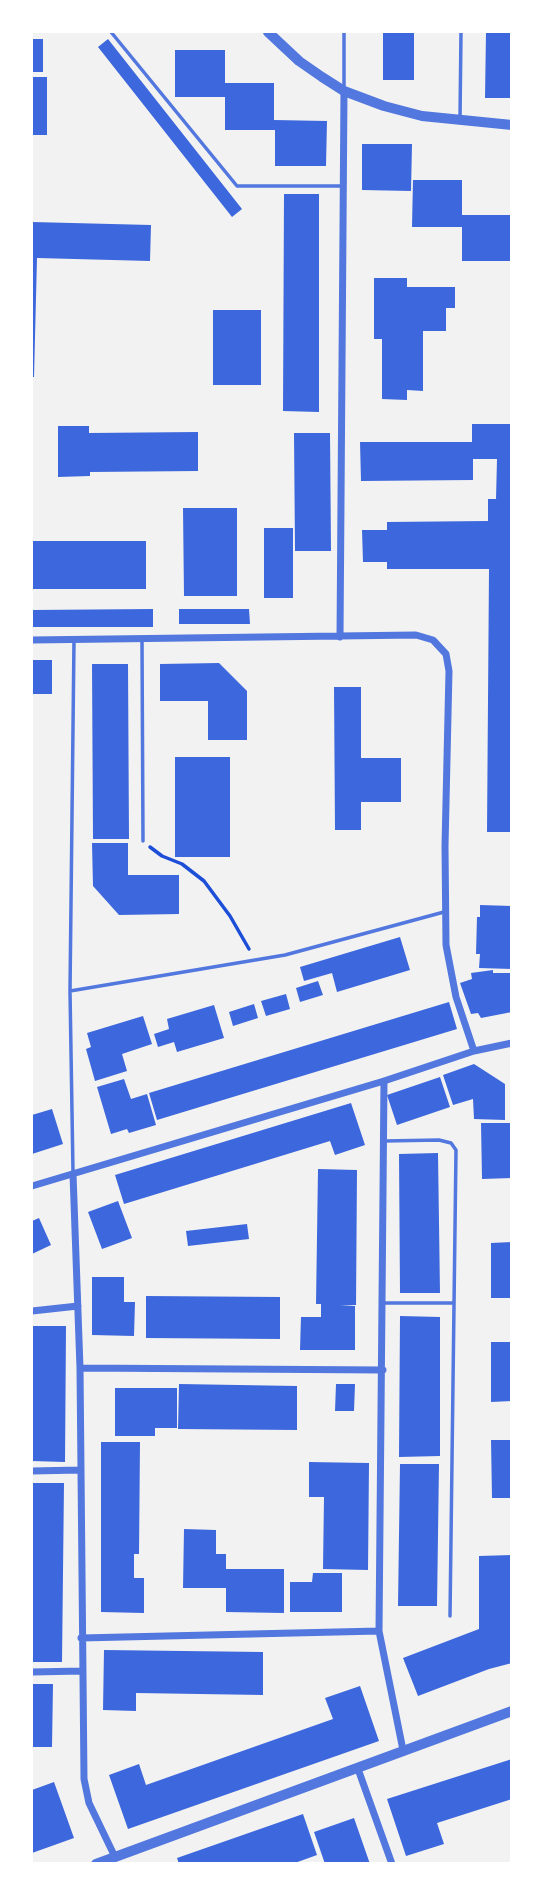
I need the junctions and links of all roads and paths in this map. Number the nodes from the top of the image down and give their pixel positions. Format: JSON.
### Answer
{"nodes":[{"id":1,"x":111,"y":32,"type":"edge"},
{"id":2,"x":268,"y":32,"type":"edge"},
{"id":3,"x":344,"y":32,"type":"edge"},
{"id":4,"x":461,"y":32,"type":"edge"},
{"id":5,"x":344,"y":91,"type":"junction"},
{"id":6,"x":460,"y":121,"type":"junction"},
{"id":7,"x":512,"y":125,"type":"edge"},
{"id":8,"x":343,"y":186,"type":"junction"},
{"id":9,"x":340,"y":636,"type":"junction"},
{"id":10,"x":32,"y":640,"type":"edge"},
{"id":11,"x":74,"y":640,"type":"junction"},
{"id":12,"x":142,"y":640,"type":"junction"},
{"id":13,"x":143,"y":841,"type":"joint"},
{"id":14,"x":446,"y":911,"type":"junction"},
{"id":15,"x":256,"y":960,"type":"junction"},
{"id":16,"x":70,"y":991,"type":"junction"},
{"id":17,"x":512,"y":1043,"type":"edge"},
{"id":18,"x":474,"y":1051,"type":"junction"},
{"id":19,"x":384,"y":1081,"type":"junction"},
{"id":20,"x":384,"y":1141,"type":"junction"},
{"id":21,"x":73,"y":1174,"type":"junction"},
{"id":22,"x":32,"y":1186,"type":"edge"},
{"id":23,"x":384,"y":1303,"type":"junction"},
{"id":24,"x":454,"y":1303,"type":"junction"},
{"id":25,"x":78,"y":1306,"type":"junction"},
{"id":26,"x":32,"y":1311,"type":"edge"},
{"id":27,"x":80,"y":1368,"type":"junction"},
{"id":28,"x":383,"y":1370,"type":"junction"},
{"id":29,"x":80,"y":1470,"type":"junction"},
{"id":30,"x":32,"y":1471,"type":"edge"},
{"id":31,"x":450,"y":1616,"type":"dead end"},
{"id":32,"x":379,"y":1631,"type":"junction"},
{"id":33,"x":81,"y":1637,"type":"junction"},
{"id":34,"x":82,"y":1671,"type":"junction"},
{"id":35,"x":32,"y":1672,"type":"edge"},
{"id":36,"x":512,"y":1712,"type":"edge"},
{"id":37,"x":403,"y":1750,"type":"junction"},
{"id":38,"x":358,"y":1769,"type":"junction"},
{"id":39,"x":115,"y":1857,"type":"junction"},
{"id":40,"x":96,"y":1864,"type":"edge"},
{"id":41,"x":393,"y":1864,"type":"edge"}],
"edges":[{"from":1,"to":8,"type":"lane"},
{"from":2,"to":5,"type":"street"},
{"from":3,"to":5,"type":"lane"},
{"from":4,"to":6,"type":"lane"},
{"from":5,"to":6,"type":"street"},
{"from":5,"to":8,"type":"street"},
{"from":6,"to":7,"type":"street"},
{"from":8,"to":9,"type":"street"},
{"from":9,"to":12,"type":"street"},
{"from":9,"to":14,"type":"street"},
{"from":10,"to":11,"type":"street"},
{"from":11,"to":12,"type":"street"},
{"from":11,"to":16,"type":"lane"},
{"from":12,"to":13,"type":"lane"},
{"from":13,"to":15,"type":"path"},
{"from":14,"to":15,"type":"lane"},
{"from":14,"to":18,"type":"street"},
{"from":15,"to":16,"type":"lane"},
{"from":16,"to":21,"type":"lane"},
{"from":17,"to":18,"type":"street"},
{"from":18,"to":19,"type":"street"},
{"from":19,"to":20,"type":"street"},
{"from":19,"to":21,"type":"street"},
{"from":20,"to":23,"type":"street"},
{"from":20,"to":24,"type":"lane"},
{"from":21,"to":22,"type":"street"},
{"from":21,"to":25,"type":"street"},
{"from":23,"to":24,"type":"lane"},
{"from":23,"to":28,"type":"street"},
{"from":24,"to":31,"type":"lane"},
{"from":25,"to":26,"type":"street"},
{"from":25,"to":27,"type":"street"},
{"from":27,"to":28,"type":"street"},
{"from":27,"to":29,"type":"street"},
{"from":28,"to":32,"type":"street"},
{"from":29,"to":30,"type":"street"},
{"from":29,"to":33,"type":"street"},
{"from":32,"to":33,"type":"street"},
{"from":32,"to":37,"type":"street"},
{"from":33,"to":34,"type":"street"},
{"from":34,"to":35,"type":"street"},
{"from":34,"to":39,"type":"street"},
{"from":36,"to":37,"type":"street"},
{"from":37,"to":38,"type":"street"},
{"from":38,"to":39,"type":"street"},
{"from":38,"to":41,"type":"street"},
{"from":39,"to":40,"type":"street"}]}
